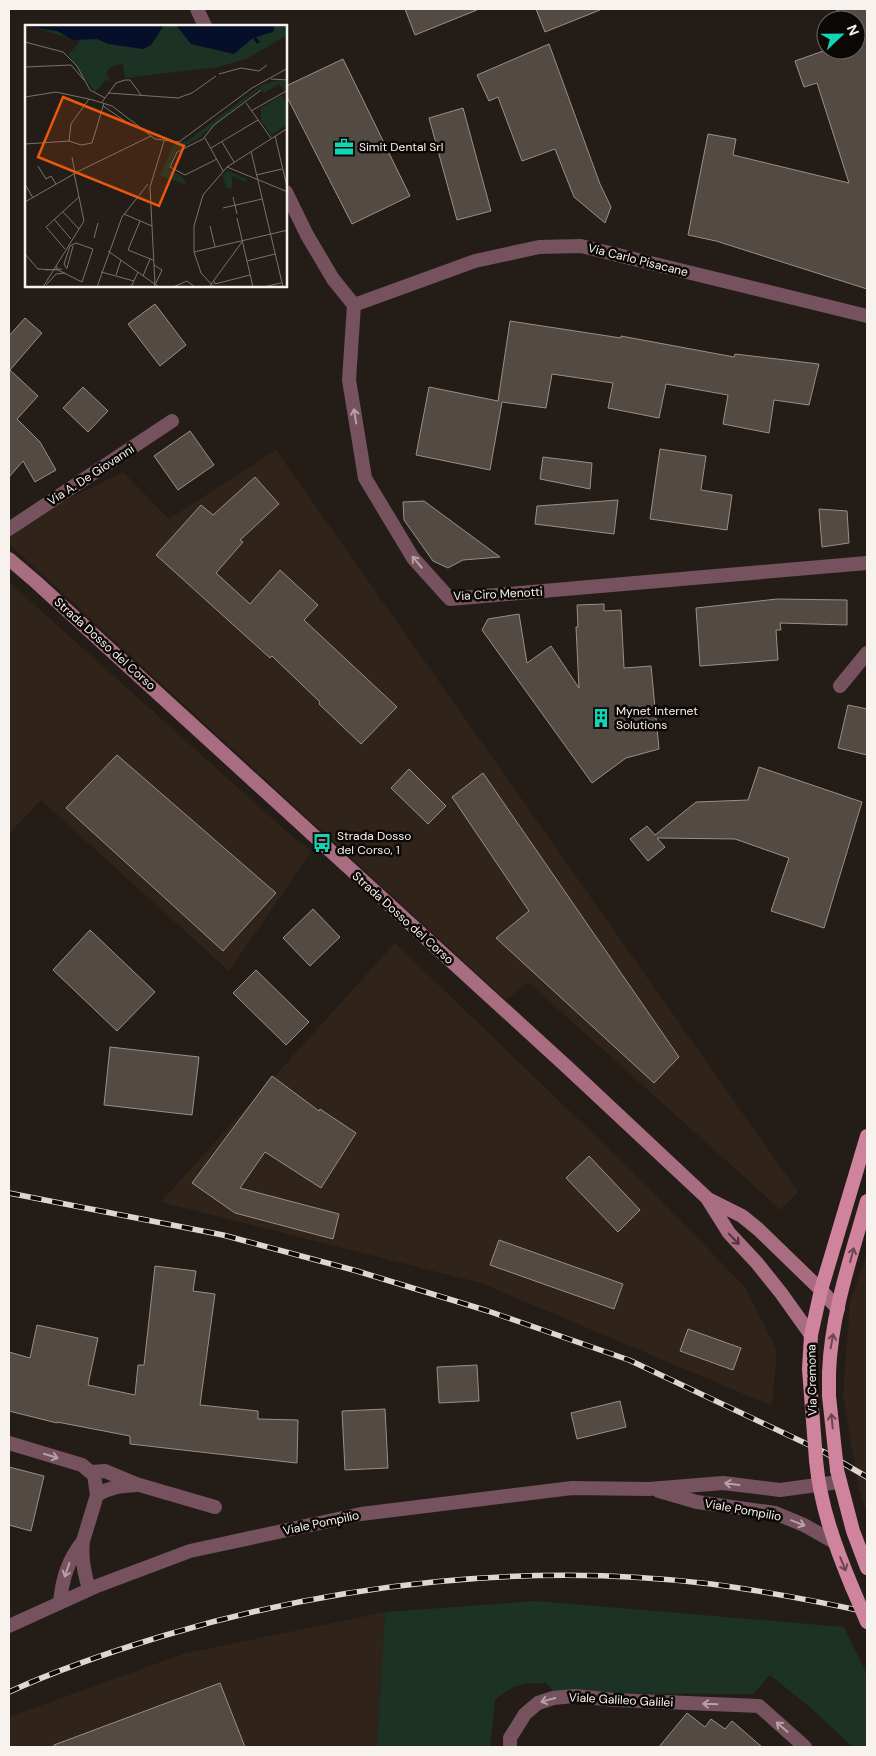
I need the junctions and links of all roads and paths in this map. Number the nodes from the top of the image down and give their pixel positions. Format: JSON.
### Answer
{"nodes":[{"id":1,"x":197,"y":9,"type":"edge"},
{"id":2,"x":205,"y":25,"type":"edge"},
{"id":3,"x":288,"y":196,"type":"edge"},
{"id":4,"x":354,"y":305,"type":"junction"},
{"id":5,"x":867,"y":316,"type":"edge"},
{"id":6,"x":172,"y":421,"type":"dead end"},
{"id":7,"x":9,"y":529,"type":"edge"},
{"id":8,"x":9,"y":559,"type":"edge"},
{"id":9,"x":867,"y":563,"type":"edge"},
{"id":10,"x":867,"y":653,"type":"edge"},
{"id":11,"x":840,"y":686,"type":"dead end"},
{"id":12,"x":867,"y":1136,"type":"edge"},
{"id":13,"x":707,"y":1198,"type":"junction"},
{"id":14,"x":867,"y":1200,"type":"edge"},
{"id":15,"x":821,"y":1290,"type":"junction"},
{"id":16,"x":838,"y":1310,"type":"junction"},
{"id":17,"x":811,"y":1335,"type":"junction"},
{"id":18,"x":9,"y":1443,"type":"edge"},
{"id":19,"x":92,"y":1472,"type":"junction"},
{"id":20,"x":838,"y":1476,"type":"junction"},
{"id":21,"x":136,"y":1484,"type":"junction"},
{"id":22,"x":818,"y":1486,"type":"junction"},
{"id":23,"x":649,"y":1489,"type":"junction"},
{"id":24,"x":98,"y":1495,"type":"junction"},
{"id":25,"x":214,"y":1507,"type":"dead end"},
{"id":26,"x":83,"y":1541,"type":"junction"},
{"id":27,"x":834,"y":1542,"type":"junction"},
{"id":28,"x":867,"y":1568,"type":"edge"},
{"id":29,"x":89,"y":1589,"type":"junction"},
{"id":30,"x":60,"y":1603,"type":"junction"},
{"id":31,"x":867,"y":1622,"type":"edge"},
{"id":32,"x":9,"y":1626,"type":"edge"},
{"id":33,"x":510,"y":1747,"type":"edge"},
{"id":34,"x":806,"y":1747,"type":"edge"}],
"edges":[{"from":1,"to":2,"type":"street"},
{"from":3,"to":4,"type":"street"},
{"from":4,"to":5,"type":"street","name":"Via Carlo Pisacane"},
{"from":9,"to":4,"type":"street","name":"Via Ciro Menotti","one_way":true},
{"from":6,"to":7,"type":"street","name":"Via A. De Giovanni"},
{"from":8,"to":13,"type":"main road","name":"Strada Dosso del Corso"},
{"from":10,"to":11,"type":"street"},
{"from":12,"to":15,"type":"main road","name":"Via Cremona"},
{"from":13,"to":15,"type":"main road","name":"Strada Dosso del Corso"},
{"from":13,"to":17,"type":"main road","name":"Strada Dosso del Corso","one_way":true},
{"from":16,"to":14,"type":"main road","name":"Via Cremona","one_way":true},
{"from":15,"to":16,"type":"main road","name":"Strada Dosso del Corso"},
{"from":15,"to":17,"type":"main road","name":"Via Cremona"},
{"from":20,"to":16,"type":"main road","name":"Via Cremona","one_way":true,"bridge":true},
{"from":17,"to":22,"type":"main road","name":"Via Cremona","bridge":true},
{"from":18,"to":19,"type":"street","one_way":true},
{"from":19,"to":21,"type":"street"},
{"from":19,"to":24,"type":"street"},
{"from":20,"to":22,"type":"street","name":"Viale Pompilio"},
{"from":20,"to":28,"type":"main road","name":"Via Cremona"},
{"from":21,"to":24,"type":"street"},
{"from":21,"to":25,"type":"street"},
{"from":22,"to":23,"type":"street","name":"Viale Pompilio","one_way":true},
{"from":22,"to":27,"type":"main road","name":"Via Cremona"},
{"from":23,"to":27,"type":"street","name":"Viale Pompilio","one_way":true},
{"from":23,"to":29,"type":"street","name":"Viale Pompilio"},
{"from":24,"to":26,"type":"street"},
{"from":26,"to":29,"type":"street"},
{"from":26,"to":30,"type":"street","one_way":true},
{"from":27,"to":31,"type":"main road","name":"Via Cremona","one_way":true,"bridge":true},
{"from":29,"to":30,"type":"street","name":"Viale Pompilio"},
{"from":30,"to":32,"type":"street","name":"Viale Pompilio"},
{"from":34,"to":33,"type":"street","name":"Viale Galileo Galilei","one_way":true}]}
